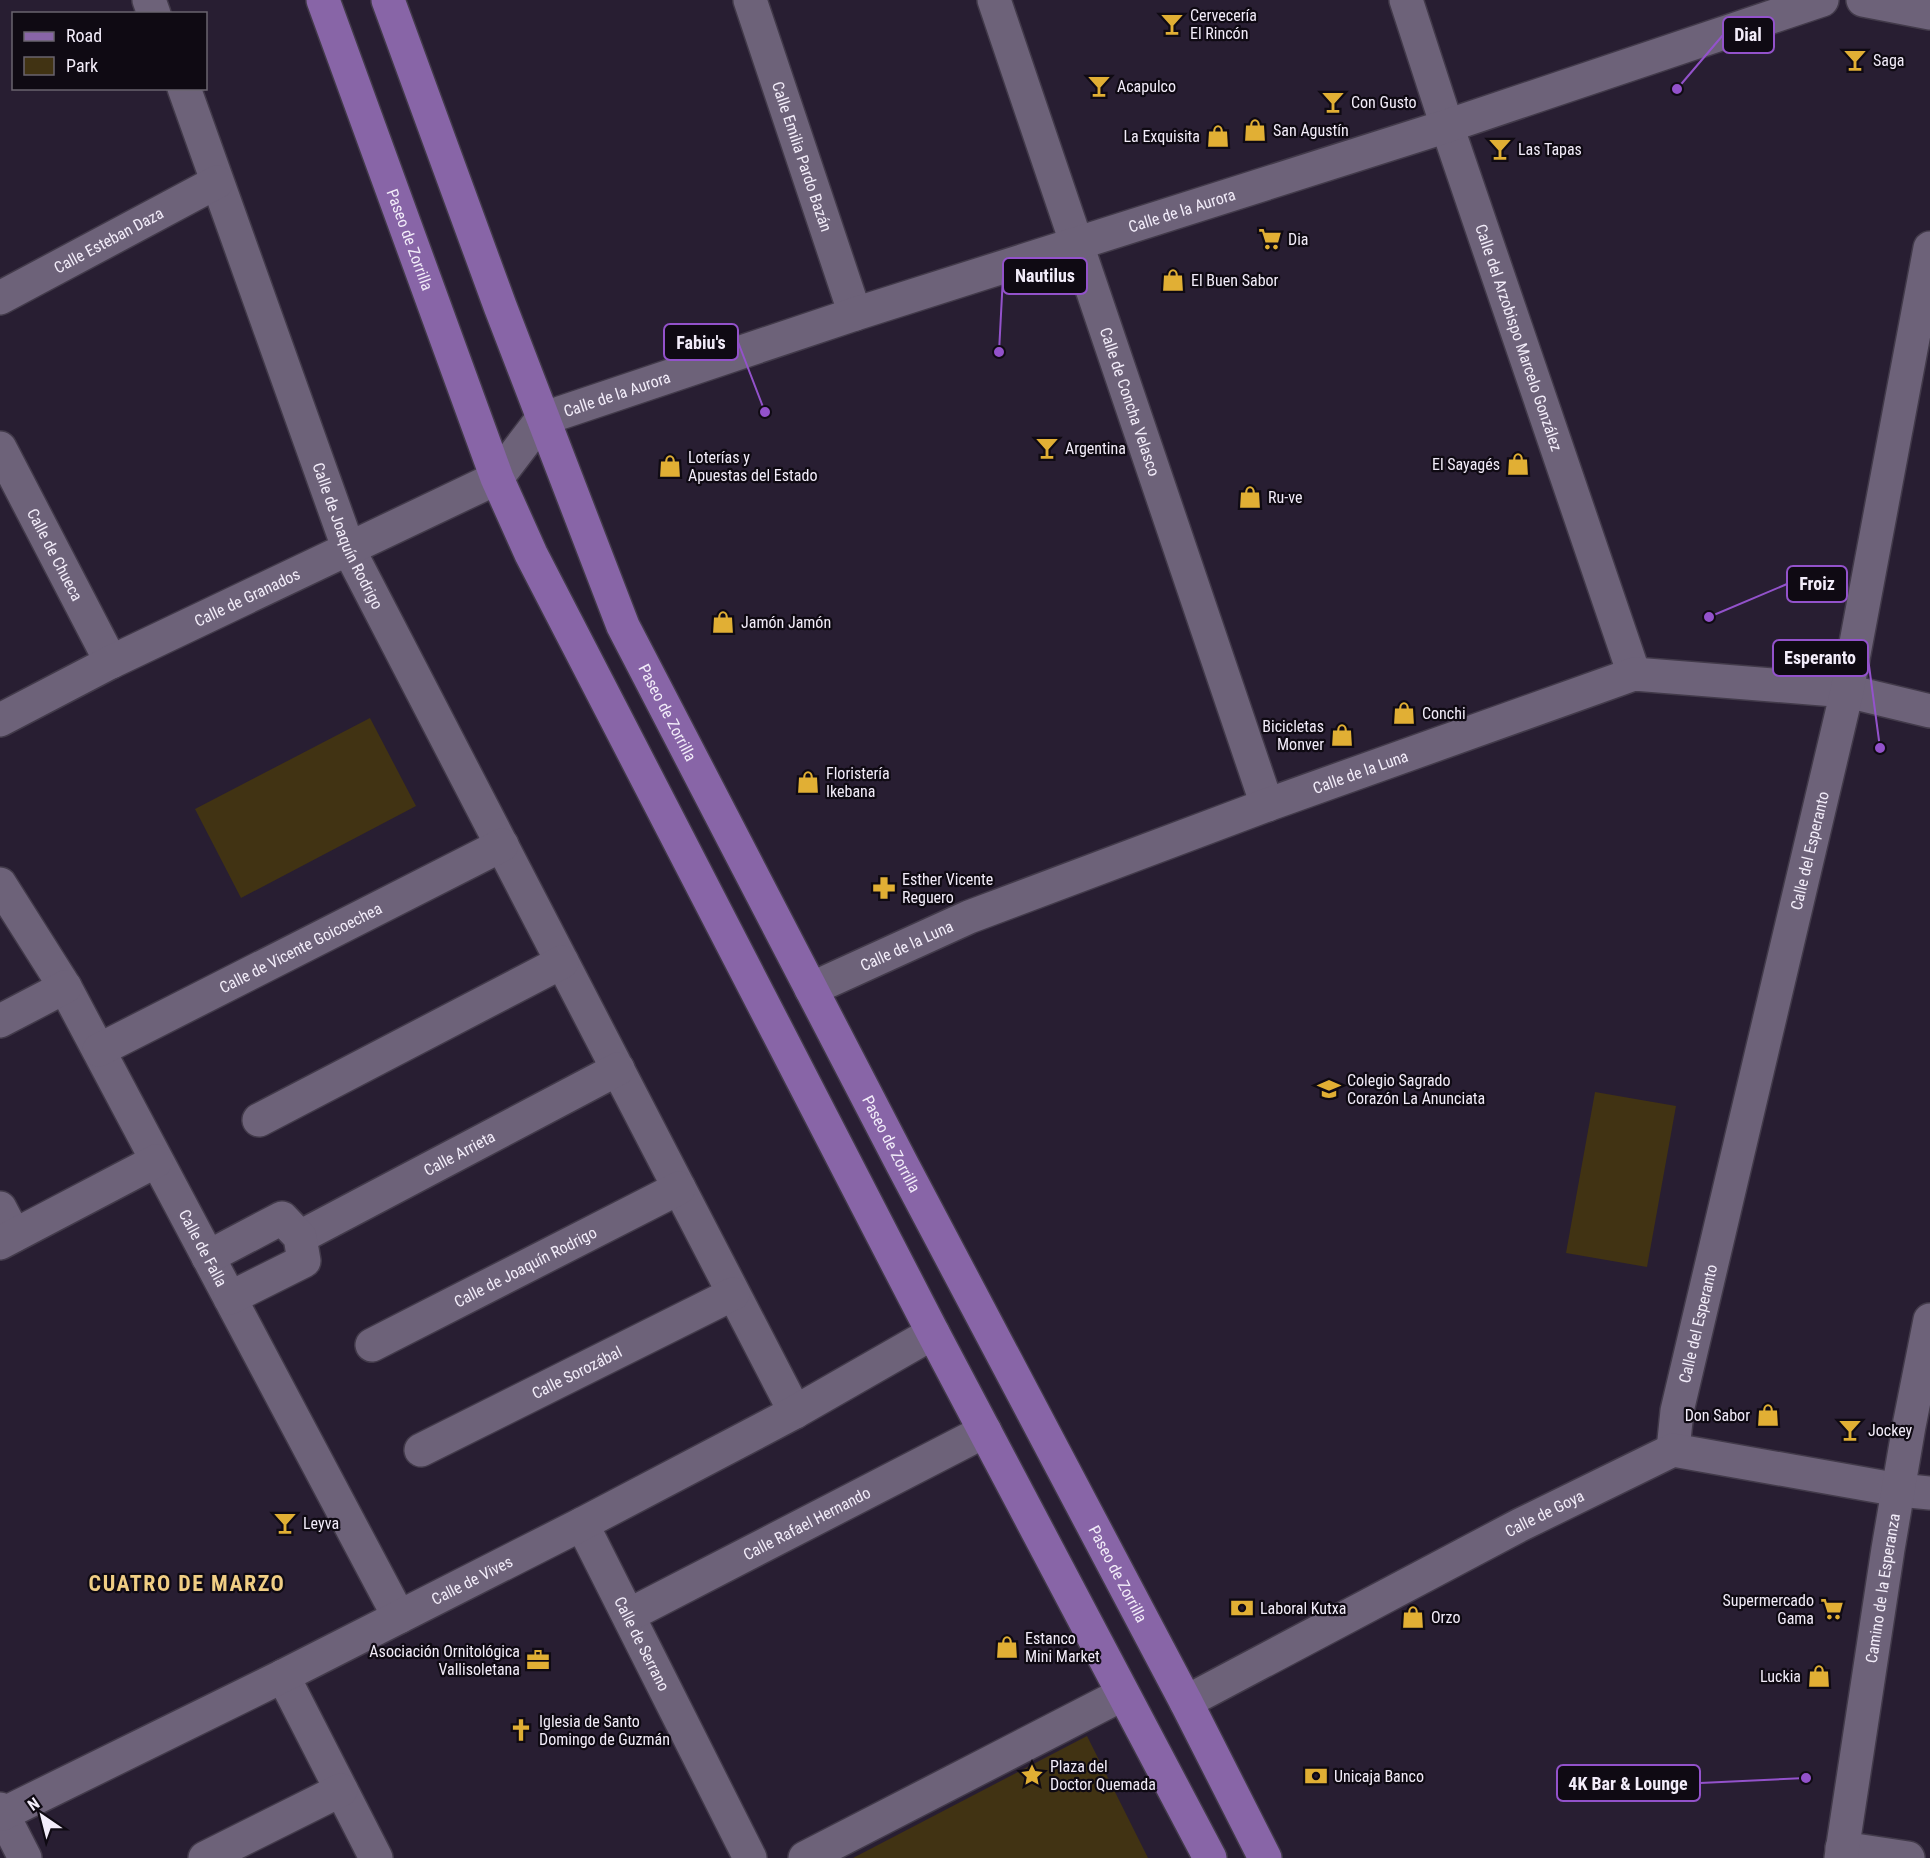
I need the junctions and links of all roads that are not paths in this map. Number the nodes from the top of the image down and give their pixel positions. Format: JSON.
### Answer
{"nodes":[{"id":1,"x":323,"y":0,"type":"edge"},
{"id":2,"x":388,"y":0,"type":"edge"},
{"id":3,"x":750,"y":0,"type":"edge"},
{"id":4,"x":994,"y":0,"type":"edge"},
{"id":5,"x":1406,"y":0,"type":"edge"},
{"id":6,"x":1822,"y":0,"type":"edge"},
{"id":7,"x":1863,"y":0,"type":"edge"},
{"id":8,"x":1922,"y":8,"type":"edge"},
{"id":9,"x":185,"y":90,"type":"edge"},
{"id":10,"x":1447,"y":126,"type":"junction"},
{"id":11,"x":217,"y":182,"type":"junction"},
{"id":12,"x":1076,"y":244,"type":"junction"},
{"id":13,"x":1930,"y":248,"type":"edge"},
{"id":14,"x":0,"y":298,"type":"edge"},
{"id":15,"x":855,"y":314,"type":"junction"},
{"id":16,"x":542,"y":419,"type":"junction"},
{"id":17,"x":0,"y":448,"type":"edge"},
{"id":18,"x":497,"y":478,"type":"junction"},
{"id":19,"x":350,"y":550,"type":"junction"},
{"id":20,"x":111,"y":662,"type":"junction"},
{"id":21,"x":1634,"y":674,"type":"junction"},
{"id":22,"x":1847,"y":691,"type":"junction"},
{"id":23,"x":1930,"y":711,"type":"edge"},
{"id":24,"x":0,"y":720,"type":"edge"},
{"id":25,"x":1268,"y":805,"type":"junction"},
{"id":26,"x":502,"y":845,"type":"junction"},
{"id":27,"x":0,"y":884,"type":"edge"},
{"id":28,"x":562,"y":962,"type":"junction"},
{"id":29,"x":65,"y":987,"type":"junction"},
{"id":30,"x":811,"y":989,"type":"junction"},
{"id":31,"x":0,"y":1021,"type":"edge"},
{"id":32,"x":99,"y":1050,"type":"junction"},
{"id":33,"x":618,"y":1069,"type":"junction"},
{"id":34,"x":259,"y":1120,"type":"dead end"},
{"id":35,"x":156,"y":1161,"type":"junction"},
{"id":36,"x":679,"y":1188,"type":"junction"},
{"id":37,"x":5,"y":1229,"type":"edge"},
{"id":38,"x":300,"y":1237,"type":"junction"},
{"id":39,"x":208,"y":1257,"type":"junction"},
{"id":40,"x":733,"y":1294,"type":"junction"},
{"id":41,"x":230,"y":1298,"type":"junction"},
{"id":42,"x":1930,"y":1320,"type":"edge"},
{"id":43,"x":933,"y":1333,"type":"junction"},
{"id":44,"x":372,"y":1345,"type":"dead end"},
{"id":45,"x":795,"y":1412,"type":"junction"},
{"id":46,"x":985,"y":1431,"type":"junction"},
{"id":47,"x":421,"y":1450,"type":"dead end"},
{"id":48,"x":1673,"y":1450,"type":"junction"},
{"id":49,"x":1914,"y":1491,"type":"edge"},
{"id":50,"x":582,"y":1524,"type":"junction"},
{"id":51,"x":628,"y":1615,"type":"junction"},
{"id":52,"x":399,"y":1617,"type":"junction"},
{"id":53,"x":284,"y":1676,"type":"junction"},
{"id":54,"x":1123,"y":1694,"type":"junction"},
{"id":55,"x":1186,"y":1702,"type":"junction"},
{"id":56,"x":341,"y":1790,"type":"junction"},
{"id":57,"x":1,"y":1811,"type":"edge"},
{"id":58,"x":1841,"y":1853,"type":"edge"},
{"id":59,"x":25,"y":1858,"type":"edge"},
{"id":60,"x":205,"y":1858,"type":"edge"},
{"id":61,"x":376,"y":1858,"type":"edge"},
{"id":62,"x":750,"y":1858,"type":"edge"},
{"id":63,"x":805,"y":1858,"type":"edge"},
{"id":64,"x":1210,"y":1858,"type":"edge"},
{"id":65,"x":1265,"y":1858,"type":"edge"},
{"id":66,"x":1908,"y":1858,"type":"edge"}],
"edges":[{"from":1,"to":18,"type":"main road","name":"Paseo de Zorrilla"},
{"from":2,"to":16,"type":"main road","name":"Paseo de Zorrilla"},
{"from":3,"to":15,"type":"street","name":"Calle Emilia Pardo Bazán"},
{"from":4,"to":12,"type":"street","name":"Calle de Concha Velasco"},
{"from":5,"to":10,"type":"street","name":"Calle del Arzobispo Marcelo González"},
{"from":6,"to":10,"type":"street","name":"Calle de la Aurora"},
{"from":7,"to":8,"type":"street"},
{"from":9,"to":11,"type":"street","name":"Calle de Joaquín Rodrigo"},
{"from":10,"to":12,"type":"street","name":"Calle de la Aurora"},
{"from":10,"to":21,"type":"street","name":"Calle del Arzobispo Marcelo González"},
{"from":11,"to":14,"type":"street","name":"Calle Esteban Daza"},
{"from":11,"to":19,"type":"street","name":"Calle de Joaquín Rodrigo"},
{"from":12,"to":15,"type":"street","name":"Calle de la Aurora"},
{"from":12,"to":25,"type":"street","name":"Calle de Concha Velasco"},
{"from":13,"to":22,"type":"street","name":"Calle del Esperanto"},
{"from":15,"to":16,"type":"street","name":"Calle de la Aurora"},
{"from":16,"to":18,"type":"street"},
{"from":16,"to":30,"type":"main road","name":"Paseo de Zorrilla"},
{"from":17,"to":20,"type":"street","name":"Calle de Chueca"},
{"from":18,"to":19,"type":"street","name":"Calle de Granados"},
{"from":18,"to":43,"type":"main road","name":"Paseo de Zorrilla"},
{"from":19,"to":20,"type":"street","name":"Calle de Granados"},
{"from":19,"to":26,"type":"street","name":"Calle de Joaquín Rodrigo"},
{"from":20,"to":24,"type":"street","name":"Calle de Granados"},
{"from":21,"to":22,"type":"street","name":"Calle de la Luna"},
{"from":21,"to":25,"type":"street","name":"Calle de la Luna"},
{"from":22,"to":23,"type":"street","name":"Calle de la Luna"},
{"from":22,"to":48,"type":"street","name":"Calle del Esperanto"},
{"from":25,"to":30,"type":"street","name":"Calle de la Luna"},
{"from":26,"to":28,"type":"street","name":"Calle de Joaquín Rodrigo"},
{"from":26,"to":32,"type":"street","name":"Calle de Vicente Goicoechea"},
{"from":27,"to":29,"type":"street","name":"Calle de Falla"},
{"from":28,"to":33,"type":"street","name":"Calle de Joaquín Rodrigo"},
{"from":28,"to":34,"type":"street"},
{"from":29,"to":31,"type":"street"},
{"from":29,"to":32,"type":"street","name":"Calle de Falla"},
{"from":30,"to":55,"type":"main road","name":"Paseo de Zorrilla"},
{"from":32,"to":35,"type":"street","name":"Calle de Falla"},
{"from":33,"to":36,"type":"street","name":"Calle de Joaquín Rodrigo"},
{"from":33,"to":38,"type":"street","name":"Calle Arrieta"},
{"from":35,"to":37,"type":"street"},
{"from":35,"to":39,"type":"street","name":"Calle de Falla"},
{"from":36,"to":40,"type":"street","name":"Calle de Joaquín Rodrigo"},
{"from":36,"to":44,"type":"street","name":"Calle de Joaquín Rodrigo"},
{"from":38,"to":39,"type":"street"},
{"from":38,"to":41,"type":"street"},
{"from":39,"to":41,"type":"street","name":"Calle de Falla"},
{"from":40,"to":45,"type":"street","name":"Calle de Joaquín Rodrigo"},
{"from":40,"to":47,"type":"street","name":"Calle Sorozábal"},
{"from":41,"to":52,"type":"street","name":"Calle de Falla"},
{"from":42,"to":49,"type":"street","name":"Camino de la Esperanza"},
{"from":43,"to":45,"type":"street","name":"Calle de Vives"},
{"from":43,"to":46,"type":"main road","name":"Paseo de Zorrilla"},
{"from":45,"to":50,"type":"street","name":"Calle de Vives"},
{"from":46,"to":51,"type":"street","name":"Calle Rafael Hernando"},
{"from":46,"to":54,"type":"main road","name":"Paseo de Zorrilla"},
{"from":48,"to":49,"type":"street"},
{"from":48,"to":55,"type":"street","name":"Calle de Goya"},
{"from":49,"to":58,"type":"street","name":"Camino de la Esperanza"},
{"from":50,"to":51,"type":"street","name":"Calle de Serrano"},
{"from":50,"to":52,"type":"street","name":"Calle de Vives"},
{"from":51,"to":62,"type":"street","name":"Calle de Serrano"},
{"from":52,"to":53,"type":"street","name":"Calle de Vives"},
{"from":53,"to":56,"type":"street"},
{"from":53,"to":57,"type":"street","name":"Calle de Vives"},
{"from":54,"to":63,"type":"street"},
{"from":54,"to":64,"type":"main road","name":"Paseo de Zorrilla"},
{"from":55,"to":65,"type":"main road","name":"Paseo de Zorrilla"},
{"from":56,"to":60,"type":"street"},
{"from":56,"to":61,"type":"street"},
{"from":57,"to":59,"type":"street"},
{"from":58,"to":66,"type":"street"}]}
